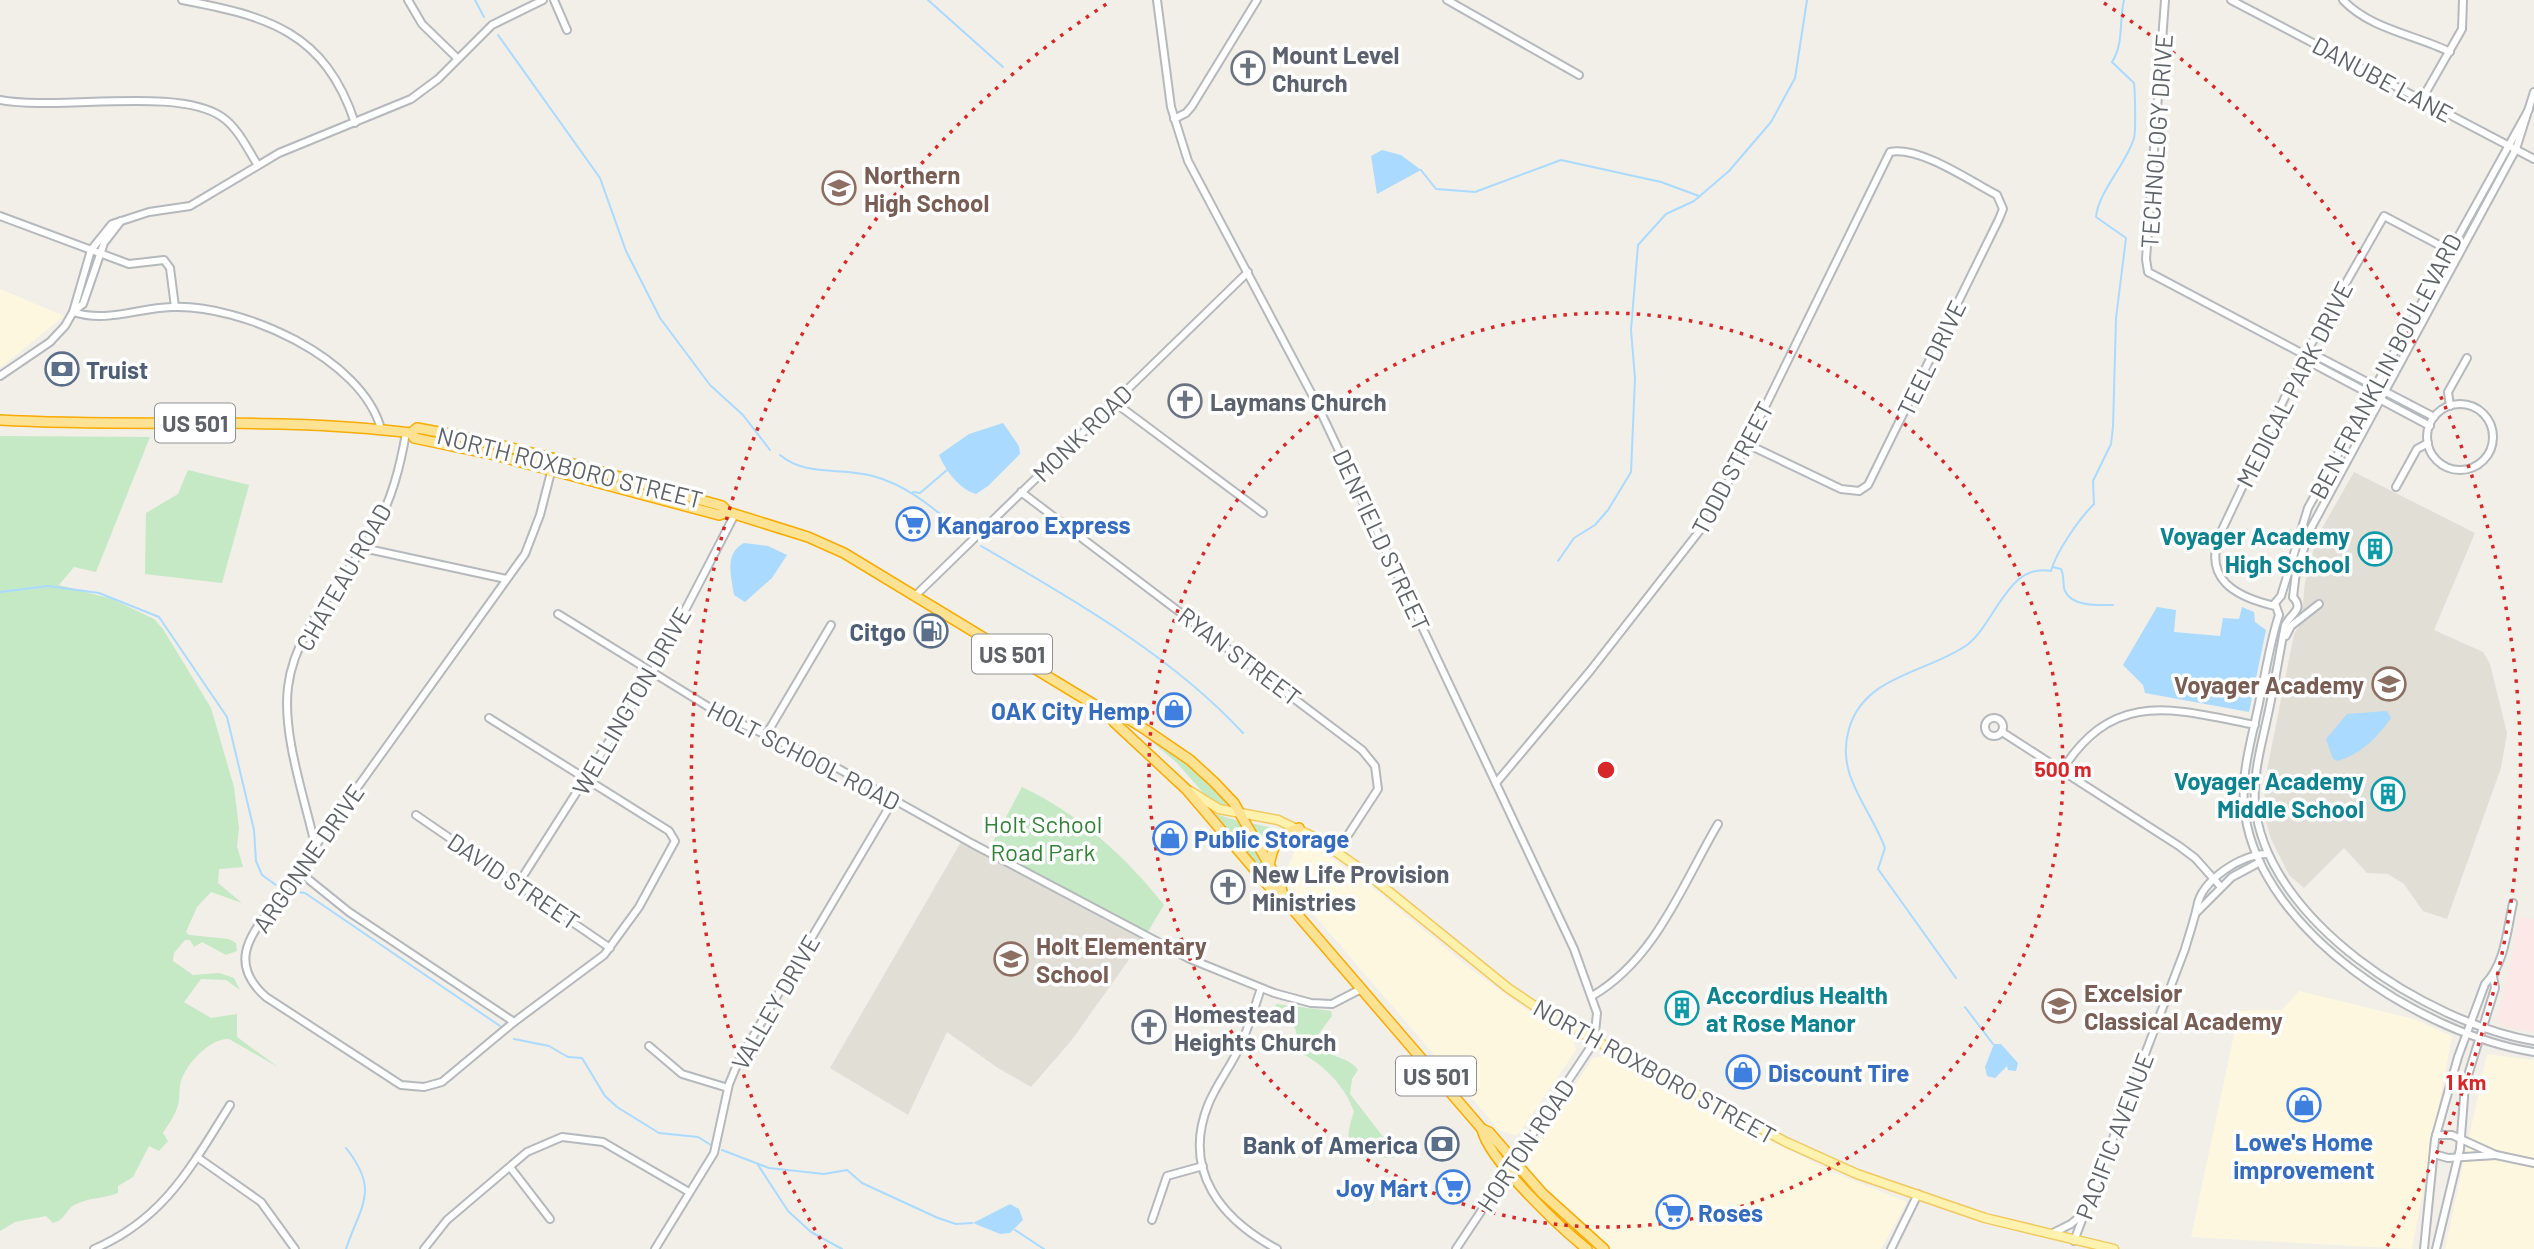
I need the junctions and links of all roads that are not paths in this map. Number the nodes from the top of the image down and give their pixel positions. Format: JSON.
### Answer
{"nodes":[{"id":1,"x":182,"y":0,"type":"edge"},
{"id":2,"x":408,"y":0,"type":"edge"},
{"id":3,"x":543,"y":0,"type":"edge"},
{"id":4,"x":554,"y":0,"type":"edge"},
{"id":5,"x":1157,"y":0,"type":"edge"},
{"id":6,"x":1257,"y":0,"type":"edge"},
{"id":7,"x":1447,"y":0,"type":"edge"},
{"id":8,"x":2165,"y":0,"type":"edge"},
{"id":9,"x":2231,"y":0,"type":"edge"},
{"id":10,"x":2343,"y":0,"type":"edge"},
{"id":11,"x":2463,"y":0,"type":"edge"},
{"id":12,"x":567,"y":30,"type":"dead end"},
{"id":13,"x":2450,"y":52,"type":"junction"},
{"id":14,"x":457,"y":58,"type":"junction"},
{"id":15,"x":1579,"y":75,"type":"dead end"},
{"id":16,"x":2533,"y":97,"type":"edge"},
{"id":17,"x":2422,"y":99,"type":"junction"},
{"id":18,"x":0,"y":100,"type":"edge"},
{"id":19,"x":2529,"y":108,"type":"junction"},
{"id":20,"x":1174,"y":119,"type":"junction"},
{"id":21,"x":355,"y":123,"type":"junction"},
{"id":22,"x":2506,"y":144,"type":"junction"},
{"id":23,"x":2516,"y":149,"type":"junction"},
{"id":24,"x":1890,"y":152,"type":"joint"},
{"id":25,"x":2534,"y":159,"type":"edge"},
{"id":26,"x":257,"y":164,"type":"junction"},
{"id":27,"x":0,"y":216,"type":"edge"},
{"id":28,"x":121,"y":221,"type":"junction"},
{"id":29,"x":91,"y":250,"type":"junction"},
{"id":30,"x":2448,"y":250,"type":"junction"},
{"id":31,"x":100,"y":254,"type":"junction"},
{"id":32,"x":2458,"y":255,"type":"junction"},
{"id":33,"x":1248,"y":272,"type":"junction"},
{"id":34,"x":175,"y":307,"type":"junction"},
{"id":35,"x":73,"y":312,"type":"junction"},
{"id":36,"x":2305,"y":355,"type":"junction"},
{"id":37,"x":2467,"y":358,"type":"dead end"},
{"id":38,"x":0,"y":376,"type":"edge"},
{"id":39,"x":2375,"y":385,"type":"junction"},
{"id":40,"x":2386,"y":389,"type":"junction"},
{"id":41,"x":2370,"y":394,"type":"junction"},
{"id":42,"x":2380,"y":399,"type":"junction"},
{"id":43,"x":1114,"y":402,"type":"junction"},
{"id":44,"x":2450,"y":406,"type":"junction"},
{"id":45,"x":2434,"y":417,"type":"junction"},
{"id":46,"x":0,"y":420,"type":"edge"},
{"id":47,"x":2430,"y":426,"type":"junction"},
{"id":48,"x":381,"y":429,"type":"junction"},
{"id":49,"x":409,"y":433,"type":"junction"},
{"id":50,"x":2428,"y":443,"type":"junction"},
{"id":51,"x":1747,"y":444,"type":"junction"},
{"id":52,"x":495,"y":456,"type":"junction"},
{"id":53,"x":552,"y":458,"type":"junction"},
{"id":54,"x":551,"y":472,"type":"junction"},
{"id":55,"x":609,"y":475,"type":"junction"},
{"id":56,"x":2396,"y":487,"type":"dead end"},
{"id":57,"x":1021,"y":492,"type":"junction"},
{"id":58,"x":731,"y":513,"type":"junction"},
{"id":59,"x":1263,"y":513,"type":"dead end"},
{"id":60,"x":363,"y":548,"type":"junction"},
{"id":61,"x":506,"y":579,"type":"junction"},
{"id":62,"x":916,"y":595,"type":"junction"},
{"id":63,"x":2281,"y":596,"type":"junction"},
{"id":64,"x":2292,"y":597,"type":"junction"},
{"id":65,"x":2319,"y":604,"type":"dead end"},
{"id":66,"x":2275,"y":606,"type":"junction"},
{"id":67,"x":558,"y":614,"type":"dead end"},
{"id":68,"x":2279,"y":615,"type":"junction"},
{"id":69,"x":2289,"y":617,"type":"junction"},
{"id":70,"x":831,"y":625,"type":"dead end"},
{"id":71,"x":2281,"y":648,"type":"junction"},
{"id":72,"x":652,"y":674,"type":"junction"},
{"id":73,"x":1108,"y":713,"type":"junction"},
{"id":74,"x":489,"y":718,"type":"dead end"},
{"id":75,"x":2255,"y":725,"type":"junction"},
{"id":76,"x":2002,"y":732,"type":"dead end"},
{"id":77,"x":766,"y":735,"type":"junction"},
{"id":78,"x":2061,"y":772,"type":"junction"},
{"id":79,"x":586,"y":779,"type":"junction"},
{"id":80,"x":1496,"y":783,"type":"junction"},
{"id":81,"x":1187,"y":790,"type":"junction"},
{"id":82,"x":894,"y":799,"type":"junction"},
{"id":83,"x":1239,"y":812,"type":"junction"},
{"id":84,"x":416,"y":815,"type":"dead end"},
{"id":85,"x":1718,"y":824,"type":"dead end"},
{"id":86,"x":1299,"y":828,"type":"junction"},
{"id":87,"x":315,"y":845,"type":"junction"},
{"id":88,"x":1338,"y":852,"type":"junction"},
{"id":89,"x":2256,"y":854,"type":"junction"},
{"id":90,"x":2268,"y":854,"type":"junction"},
{"id":91,"x":2259,"y":863,"type":"junction"},
{"id":92,"x":1269,"y":866,"type":"junction"},
{"id":93,"x":302,"y":867,"type":"junction"},
{"id":94,"x":2215,"y":880,"type":"junction"},
{"id":95,"x":519,"y":884,"type":"junction"},
{"id":96,"x":2221,"y":887,"type":"junction"},
{"id":97,"x":1283,"y":895,"type":"junction"},
{"id":98,"x":2513,"y":903,"type":"dead end"},
{"id":99,"x":2197,"y":912,"type":"junction"},
{"id":100,"x":610,"y":948,"type":"junction"},
{"id":101,"x":2493,"y":976,"type":"junction"},
{"id":102,"x":1261,"y":988,"type":"junction"},
{"id":103,"x":1361,"y":989,"type":"junction"},
{"id":104,"x":1592,"y":996,"type":"junction"},
{"id":105,"x":514,"y":1022,"type":"junction"},
{"id":106,"x":2472,"y":1024,"type":"junction"},
{"id":107,"x":2482,"y":1028,"type":"junction"},
{"id":108,"x":2468,"y":1034,"type":"junction"},
{"id":109,"x":2478,"y":1038,"type":"junction"},
{"id":110,"x":2534,"y":1041,"type":"edge"},
{"id":111,"x":1594,"y":1042,"type":"junction"},
{"id":112,"x":649,"y":1046,"type":"dead end"},
{"id":113,"x":2534,"y":1052,"type":"edge"},
{"id":114,"x":728,"y":1088,"type":"junction"},
{"id":115,"x":230,"y":1105,"type":"dead end"},
{"id":116,"x":2436,"y":1135,"type":"junction"},
{"id":117,"x":2462,"y":1140,"type":"junction"},
{"id":118,"x":2434,"y":1154,"type":"junction"},
{"id":119,"x":2496,"y":1155,"type":"junction"},
{"id":120,"x":197,"y":1157,"type":"junction"},
{"id":121,"x":2459,"y":1157,"type":"junction"},
{"id":122,"x":2534,"y":1163,"type":"edge"},
{"id":123,"x":1510,"y":1165,"type":"junction"},
{"id":124,"x":1203,"y":1166,"type":"junction"},
{"id":125,"x":510,"y":1167,"type":"junction"},
{"id":126,"x":690,"y":1192,"type":"junction"},
{"id":127,"x":1917,"y":1194,"type":"junction"},
{"id":128,"x":2088,"y":1208,"type":"junction"},
{"id":129,"x":550,"y":1219,"type":"dead end"},
{"id":130,"x":1152,"y":1220,"type":"dead end"},
{"id":131,"x":2048,"y":1236,"type":"junction"},
{"id":132,"x":2074,"y":1241,"type":"junction"},
{"id":133,"x":94,"y":1249,"type":"edge"},
{"id":134,"x":295,"y":1249,"type":"edge"},
{"id":135,"x":424,"y":1249,"type":"edge"},
{"id":136,"x":655,"y":1249,"type":"edge"},
{"id":137,"x":1277,"y":1249,"type":"edge"},
{"id":138,"x":1456,"y":1249,"type":"edge"},
{"id":139,"x":1586,"y":1249,"type":"edge"},
{"id":140,"x":1604,"y":1249,"type":"edge"},
{"id":141,"x":1891,"y":1249,"type":"edge"},
{"id":142,"x":2114,"y":1249,"type":"edge"},
{"id":143,"x":2424,"y":1249,"type":"edge"},
{"id":144,"x":2436,"y":1249,"type":"edge"}],
"edges":[{"from":1,"to":21,"type":"street"},
{"from":2,"to":14,"type":"street"},
{"from":3,"to":14,"type":"street"},
{"from":4,"to":12,"type":"street"},
{"from":5,"to":20,"type":"street","name":"DENFIELD STREET"},
{"from":6,"to":20,"type":"street"},
{"from":7,"to":15,"type":"street"},
{"from":8,"to":36,"type":"street","name":"TECHNOLOGY DRIVE"},
{"from":9,"to":17,"type":"street","name":"DANUBE LANE"},
{"from":10,"to":13,"type":"street"},
{"from":11,"to":13,"type":"street"},
{"from":13,"to":17,"type":"street"},
{"from":14,"to":21,"type":"street"},
{"from":16,"to":19,"type":"street"},
{"from":17,"to":22,"type":"street","name":"DANUBE LANE"},
{"from":18,"to":26,"type":"street"},
{"from":19,"to":22,"type":"street","name":"BEN FRANKLIN BOULEVARD"},
{"from":19,"to":23,"type":"street","name":"BEN FRANKLIN BOULEVARD"},
{"from":20,"to":33,"type":"street","name":"DENFIELD STREET"},
{"from":21,"to":26,"type":"street"},
{"from":22,"to":23,"type":"street","name":"DANUBE LANE"},
{"from":22,"to":30,"type":"street","name":"BEN FRANKLIN BOULEVARD"},
{"from":23,"to":25,"type":"street","name":"DANUBE LANE"},
{"from":23,"to":32,"type":"street","name":"BEN FRANKLIN BOULEVARD"},
{"from":24,"to":51,"type":"street","name":"TODD STREET"},
{"from":24,"to":51,"type":"street","name":"TEEL DRIVE"},
{"from":26,"to":28,"type":"street"},
{"from":27,"to":29,"type":"street"},
{"from":28,"to":29,"type":"street"},
{"from":28,"to":31,"type":"street"},
{"from":29,"to":31,"type":"street"},
{"from":29,"to":35,"type":"street"},
{"from":30,"to":32,"type":"street","name":"MEDICAL PARK DRIVE"},
{"from":30,"to":36,"type":"street","name":"MEDICAL PARK DRIVE"},
{"from":30,"to":39,"type":"street","name":"BEN FRANKLIN BOULEVARD"},
{"from":31,"to":34,"type":"street"},
{"from":31,"to":35,"type":"street"},
{"from":32,"to":40,"type":"street","name":"BEN FRANKLIN BOULEVARD"},
{"from":33,"to":43,"type":"street","name":"MONK ROAD"},
{"from":33,"to":80,"type":"street","name":"DENFIELD STREET"},
{"from":34,"to":35,"type":"street"},
{"from":34,"to":48,"type":"street"},
{"from":35,"to":38,"type":"street"},
{"from":36,"to":39,"type":"street","name":"TECHNOLOGY DRIVE"},
{"from":36,"to":41,"type":"street","name":"TECHNOLOGY DRIVE"},
{"from":36,"to":66,"type":"street","name":"MEDICAL PARK DRIVE"},
{"from":37,"to":44,"type":"street"},
{"from":39,"to":40,"type":"street","name":"TECHNOLOGY DRIVE"},
{"from":39,"to":41,"type":"street","name":"BEN FRANKLIN BOULEVARD"},
{"from":40,"to":42,"type":"street","name":"BEN FRANKLIN BOULEVARD"},
{"from":40,"to":45,"type":"street","name":"TECHNOLOGY DRIVE"},
{"from":41,"to":42,"type":"street","name":"TECHNOLOGY DRIVE"},
{"from":41,"to":63,"type":"street","name":"BEN FRANKLIN BOULEVARD"},
{"from":42,"to":47,"type":"street","name":"TECHNOLOGY DRIVE"},
{"from":42,"to":64,"type":"street","name":"BEN FRANKLIN BOULEVARD"},
{"from":43,"to":57,"type":"street","name":"MONK ROAD"},
{"from":43,"to":59,"type":"street"},
{"from":44,"to":45,"type":"street"},
{"from":44,"to":50,"type":"street"},
{"from":45,"to":47,"type":"street"},
{"from":46,"to":48,"type":"highway","name":"NORTH ROXBORO STREET","number":"US 501"},
{"from":47,"to":50,"type":"street"},
{"from":48,"to":49,"type":"highway","name":"NORTH ROXBORO STREET","number":"US 501"},
{"from":49,"to":52,"type":"highway","name":"NORTH ROXBORO STREET","number":"US 501"},
{"from":49,"to":53,"type":"highway","name":"NORTH ROXBORO STREET","number":"US 501"},
{"from":49,"to":60,"type":"street","name":"CHATEAU ROAD"},
{"from":50,"to":56,"type":"street"},
{"from":51,"to":80,"type":"street","name":"TODD STREET"},
{"from":52,"to":53,"type":"highway"},
{"from":52,"to":54,"type":"highway","name":"NORTH ROXBORO STREET","number":"US 501"},
{"from":53,"to":55,"type":"highway","name":"NORTH ROXBORO STREET","number":"US 501"},
{"from":54,"to":55,"type":"highway"},
{"from":54,"to":58,"type":"highway","name":"NORTH ROXBORO STREET","number":"US 501"},
{"from":54,"to":61,"type":"street","name":"ARGONNE DRIVE"},
{"from":55,"to":58,"type":"highway","name":"NORTH ROXBORO STREET","number":"US 501"},
{"from":57,"to":62,"type":"street","name":"MONK ROAD"},
{"from":57,"to":88,"type":"street","name":"RYAN STREET"},
{"from":58,"to":62,"type":"highway","name":"NORTH ROXBORO STREET","number":"US 501"},
{"from":58,"to":72,"type":"street","name":"WELLINGTON DRIVE"},
{"from":60,"to":61,"type":"street"},
{"from":60,"to":87,"type":"street","name":"CHATEAU ROAD"},
{"from":61,"to":87,"type":"street","name":"ARGONNE DRIVE"},
{"from":62,"to":73,"type":"highway","name":"NORTH ROXBORO STREET","number":"US 501"},
{"from":63,"to":64,"type":"street"},
{"from":63,"to":66,"type":"street"},
{"from":64,"to":69,"type":"street"},
{"from":65,"to":71,"type":"street"},
{"from":66,"to":68,"type":"street"},
{"from":67,"to":72,"type":"street","name":"HOLT SCHOOL ROAD"},
{"from":68,"to":69,"type":"street"},
{"from":68,"to":75,"type":"street"},
{"from":69,"to":71,"type":"street"},
{"from":70,"to":77,"type":"street"},
{"from":71,"to":90,"type":"street"},
{"from":72,"to":77,"type":"street","name":"HOLT SCHOOL ROAD"},
{"from":72,"to":79,"type":"street","name":"WELLINGTON DRIVE"},
{"from":73,"to":81,"type":"highway","name":"NORTH ROXBORO STREET","number":"US 501"},
{"from":73,"to":83,"type":"highway","name":"NORTH ROXBORO STREET","number":"US 501"},
{"from":74,"to":79,"type":"street"},
{"from":75,"to":78,"type":"street"},
{"from":75,"to":89,"type":"street"},
{"from":76,"to":78,"type":"street"},
{"from":77,"to":82,"type":"street","name":"HOLT SCHOOL ROAD"},
{"from":78,"to":94,"type":"street"},
{"from":79,"to":95,"type":"street","name":"WELLINGTON DRIVE"},
{"from":79,"to":100,"type":"street","name":"ARGONNE DRIVE"},
{"from":80,"to":104,"type":"street","name":"DENFIELD STREET"},
{"from":81,"to":83,"type":"main road","name":"NORTH ROXBORO STREET"},
{"from":81,"to":97,"type":"highway","number":"US 501"},
{"from":82,"to":102,"type":"street","name":"HOLT SCHOOL ROAD"},
{"from":82,"to":114,"type":"street","name":"VALLEY DRIVE"},
{"from":83,"to":86,"type":"main road","name":"NORTH ROXBORO STREET"},
{"from":83,"to":92,"type":"highway","number":"US 501"},
{"from":84,"to":95,"type":"street","name":"DAVID STREET"},
{"from":85,"to":104,"type":"street"},
{"from":86,"to":88,"type":"main road","name":"NORTH ROXBORO STREET"},
{"from":86,"to":92,"type":"highway"},
{"from":87,"to":93,"type":"street","name":"ARGONNE DRIVE"},
{"from":88,"to":111,"type":"main road","name":"NORTH ROXBORO STREET"},
{"from":89,"to":90,"type":"street"},
{"from":89,"to":91,"type":"street"},
{"from":89,"to":94,"type":"street","name":"PACIFIC AVENUE"},
{"from":90,"to":91,"type":"street","name":"PACIFIC AVENUE"},
{"from":90,"to":106,"type":"street"},
{"from":91,"to":96,"type":"street","name":"PACIFIC AVENUE"},
{"from":91,"to":108,"type":"street"},
{"from":92,"to":97,"type":"highway","number":"US 501"},
{"from":93,"to":105,"type":"street"},
{"from":93,"to":105,"type":"street","name":"ARGONNE DRIVE"},
{"from":94,"to":96,"type":"street"},
{"from":94,"to":99,"type":"street","name":"PACIFIC AVENUE"},
{"from":95,"to":100,"type":"street","name":"DAVID STREET"},
{"from":96,"to":99,"type":"street","name":"PACIFIC AVENUE"},
{"from":97,"to":103,"type":"highway","number":"US 501"},
{"from":98,"to":101,"type":"street"},
{"from":99,"to":128,"type":"street","name":"PACIFIC AVENUE"},
{"from":100,"to":105,"type":"street","name":"ARGONNE DRIVE"},
{"from":101,"to":106,"type":"street"},
{"from":101,"to":107,"type":"street"},
{"from":102,"to":103,"type":"street","name":"HOLT SCHOOL ROAD"},
{"from":102,"to":124,"type":"street"},
{"from":103,"to":123,"type":"highway","number":"US 501"},
{"from":104,"to":111,"type":"street","name":"DENFIELD STREET"},
{"from":106,"to":107,"type":"street"},
{"from":106,"to":108,"type":"street"},
{"from":107,"to":109,"type":"street"},
{"from":107,"to":110,"type":"street"},
{"from":108,"to":109,"type":"street"},
{"from":108,"to":116,"type":"street"},
{"from":109,"to":113,"type":"street"},
{"from":109,"to":117,"type":"street"},
{"from":111,"to":123,"type":"street","name":"HORTON ROAD"},
{"from":111,"to":127,"type":"main road","name":"NORTH ROXBORO STREET"},
{"from":112,"to":114,"type":"street"},
{"from":114,"to":126,"type":"street","name":"VALLEY DRIVE"},
{"from":115,"to":120,"type":"street"},
{"from":116,"to":117,"type":"street"},
{"from":116,"to":118,"type":"street"},
{"from":117,"to":119,"type":"street"},
{"from":117,"to":121,"type":"street"},
{"from":118,"to":121,"type":"street"},
{"from":118,"to":143,"type":"street"},
{"from":119,"to":121,"type":"street"},
{"from":119,"to":122,"type":"street"},
{"from":120,"to":133,"type":"street"},
{"from":120,"to":134,"type":"street"},
{"from":121,"to":144,"type":"street"},
{"from":123,"to":138,"type":"street","name":"HORTON ROAD"},
{"from":123,"to":139,"type":"highway","number":"US 501"},
{"from":123,"to":140,"type":"highway","number":"US 501"},
{"from":124,"to":130,"type":"street"},
{"from":124,"to":137,"type":"street"},
{"from":125,"to":126,"type":"street"},
{"from":125,"to":129,"type":"street"},
{"from":125,"to":135,"type":"street"},
{"from":126,"to":136,"type":"street","name":"VALLEY DRIVE"},
{"from":127,"to":131,"type":"main road","name":"NORTH ROXBORO STREET"},
{"from":127,"to":141,"type":"street"},
{"from":128,"to":131,"type":"street"},
{"from":128,"to":132,"type":"street","name":"PACIFIC AVENUE"},
{"from":131,"to":132,"type":"main road","name":"NORTH ROXBORO STREET"},
{"from":132,"to":142,"type":"main road","name":"NORTH ROXBORO STREET"}]}
